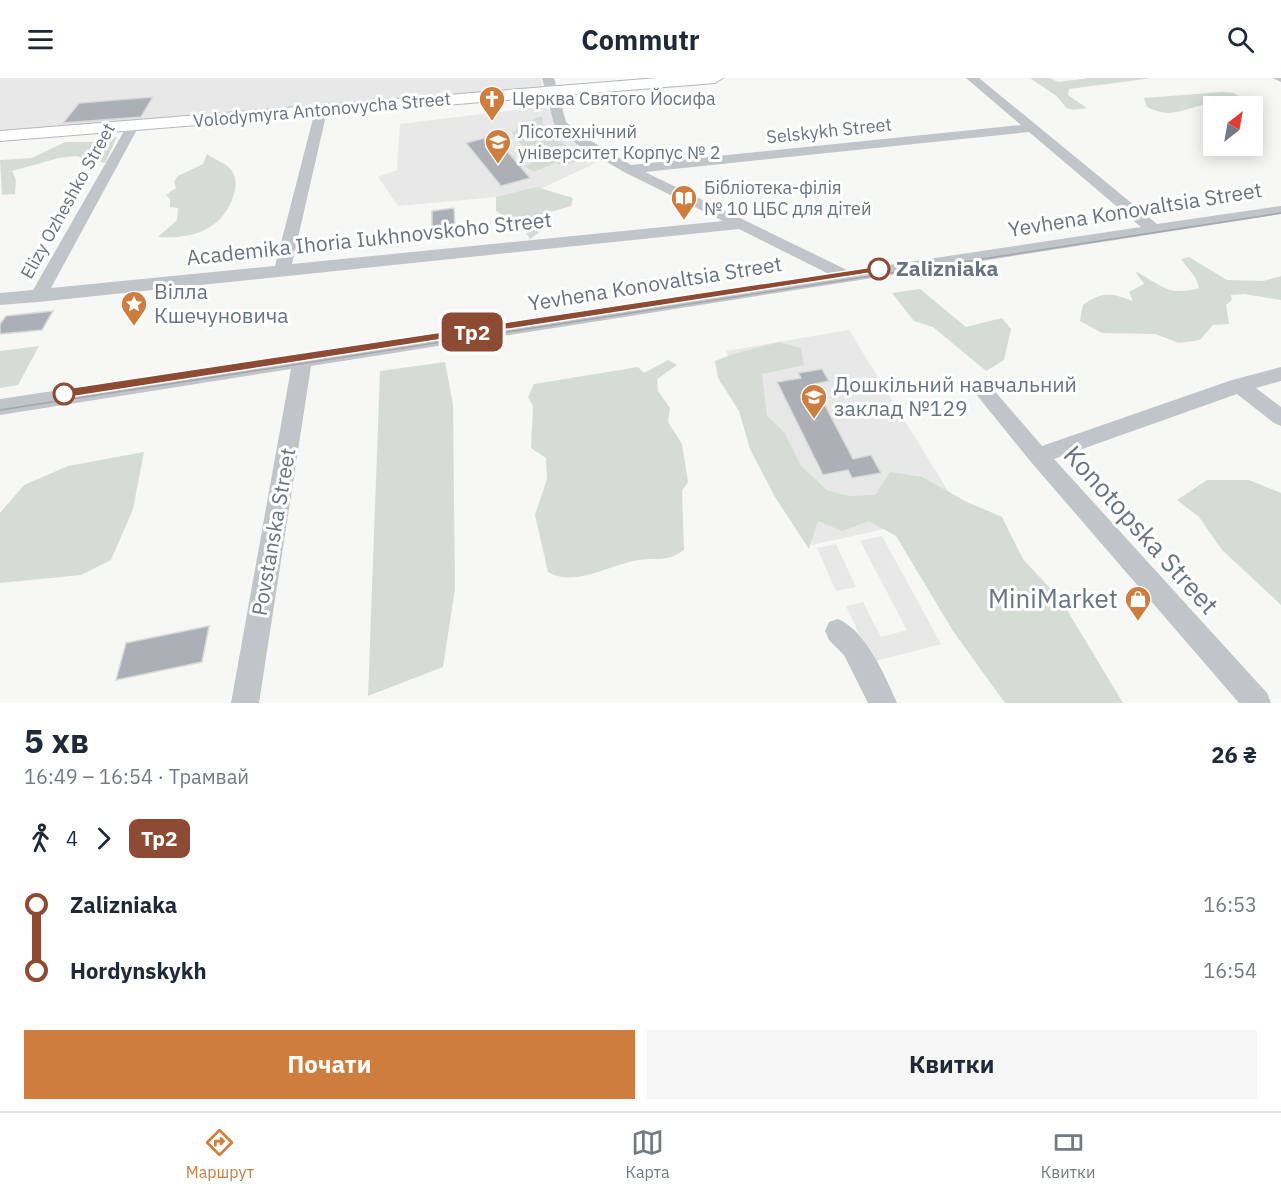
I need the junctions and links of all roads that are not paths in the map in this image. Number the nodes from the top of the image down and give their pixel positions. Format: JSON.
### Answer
{"nodes":[{"id":1,"x":715,"y":78,"type":"edge"},
{"id":2,"x":972,"y":78,"type":"edge"},
{"id":3,"x":549,"y":85,"type":"edge"},
{"id":4,"x":321,"y":111,"type":"junction"},
{"id":5,"x":133,"y":126,"type":"junction"},
{"id":6,"x":1032,"y":128,"type":"junction"},
{"id":7,"x":0,"y":136,"type":"edge"},
{"id":8,"x":629,"y":169,"type":"junction"},
{"id":9,"x":1281,"y":210,"type":"edge"},
{"id":10,"x":743,"y":224,"type":"junction"},
{"id":11,"x":1154,"y":230,"type":"junction"},
{"id":12,"x":282,"y":271,"type":"junction"},
{"id":13,"x":848,"y":277,"type":"junction"},
{"id":14,"x":38,"y":296,"type":"junction"},
{"id":15,"x":0,"y":299,"type":"edge"},
{"id":16,"x":302,"y":361,"type":"junction"},
{"id":17,"x":1281,"y":374,"type":"edge"},
{"id":18,"x":1239,"y":385,"type":"junction"},
{"id":19,"x":985,"y":393,"type":"dead end"},
{"id":20,"x":2,"y":409,"type":"edge"},
{"id":21,"x":1281,"y":418,"type":"edge"},
{"id":22,"x":1038,"y":456,"type":"junction"},
{"id":23,"x":838,"y":631,"type":"dead end"},
{"id":24,"x":245,"y":703,"type":"edge"},
{"id":25,"x":883,"y":703,"type":"edge"},
{"id":26,"x":1257,"y":703,"type":"edge"}],
"edges":[{"from":1,"to":3,"type":"main road","name":"Volodymyra Antonovycha Street"},
{"from":2,"to":6,"type":"street"},
{"from":3,"to":4,"type":"main road","name":"Volodymyra Antonovycha Street"},
{"from":3,"to":8,"type":"street"},
{"from":4,"to":5,"type":"main road","name":"Volodymyra Antonovycha Street"},
{"from":4,"to":12,"type":"street"},
{"from":5,"to":7,"type":"main road","name":"Volodymyra Antonovycha Street"},
{"from":5,"to":14,"type":"street","name":"Elizy Ozheshko Street"},
{"from":6,"to":8,"type":"street","name":"Selskykh Street"},
{"from":6,"to":11,"type":"street"},
{"from":8,"to":10,"type":"street"},
{"from":9,"to":11,"type":"street","name":"Yevhena Konovaltsia Street"},
{"from":10,"to":12,"type":"street","name":"Academika Ihoria Iukhnovskoho Street"},
{"from":10,"to":13,"type":"street"},
{"from":11,"to":13,"type":"street","name":"Yevhena Konovaltsia Street"},
{"from":12,"to":14,"type":"street","name":"Academika Ihoria Iukhnovskoho Street"},
{"from":13,"to":16,"type":"street","name":"Yevhena Konovaltsia Street"},
{"from":14,"to":15,"type":"street","name":"Academika Ihoria Iukhnovskoho Street"},
{"from":16,"to":20,"type":"street","name":"Yevhena Konovaltsia Street"},
{"from":16,"to":24,"type":"street","name":"Povstanska Street"},
{"from":17,"to":18,"type":"street"},
{"from":18,"to":21,"type":"street"},
{"from":18,"to":22,"type":"street"},
{"from":19,"to":22,"type":"street","name":"Konotopska Street"},
{"from":22,"to":26,"type":"street","name":"Konotopska Street"},
{"from":23,"to":25,"type":"street"}]}
